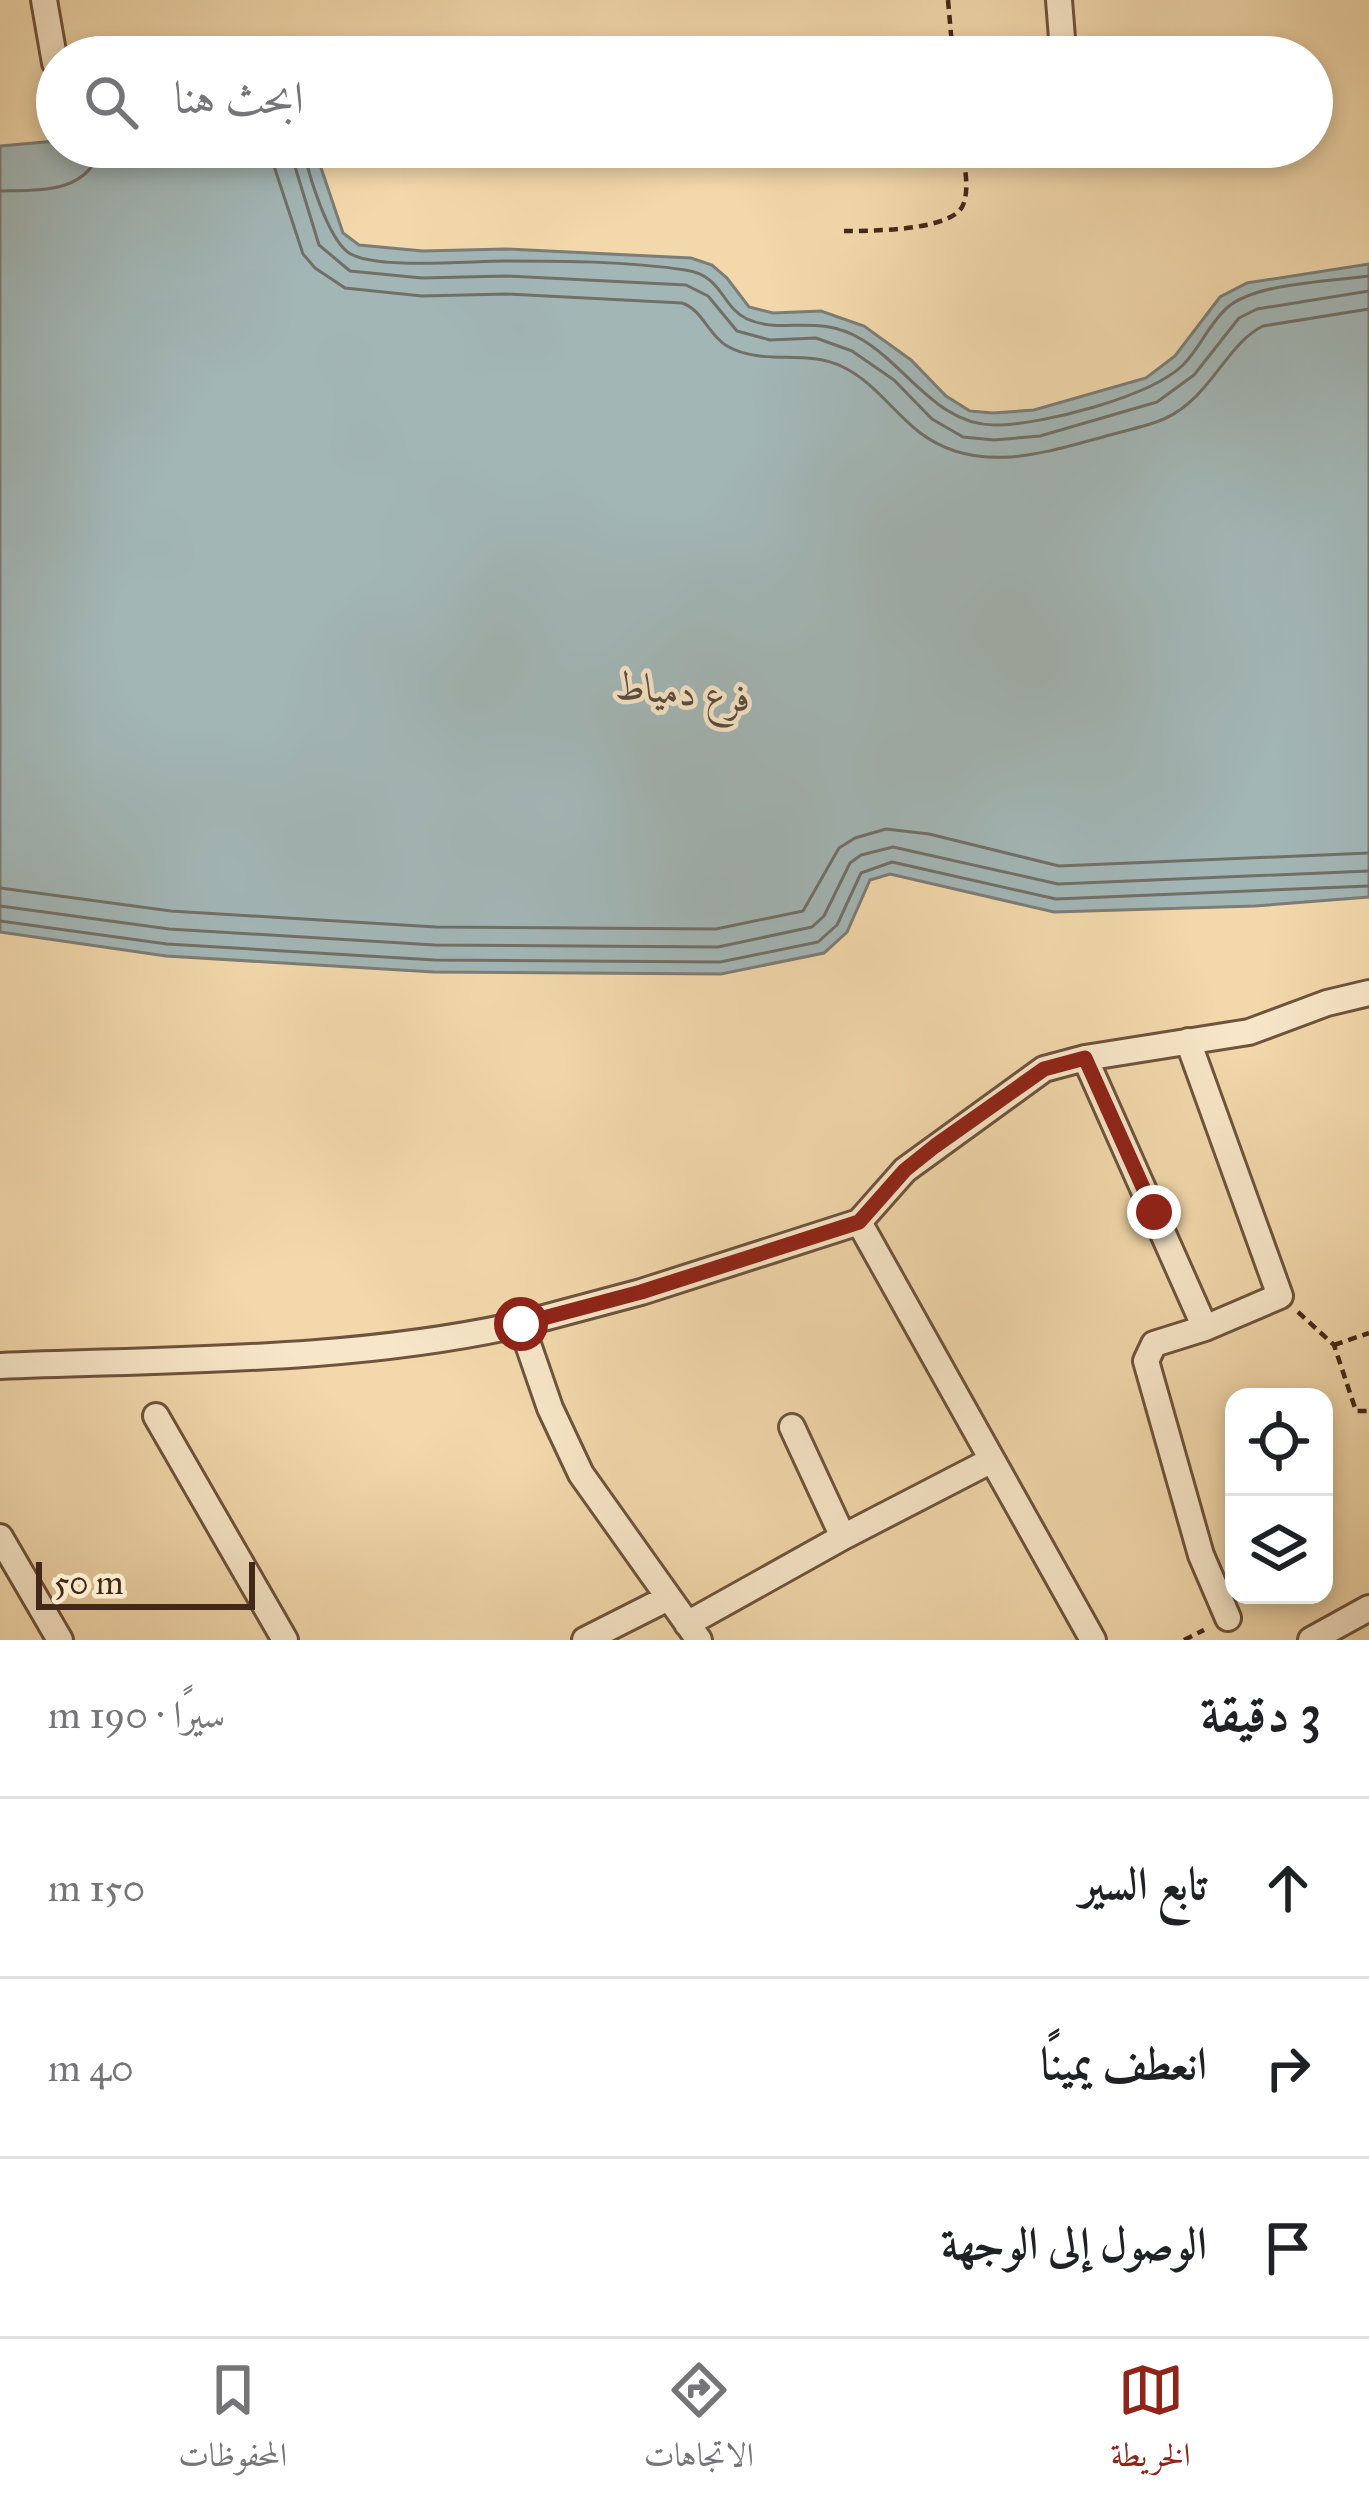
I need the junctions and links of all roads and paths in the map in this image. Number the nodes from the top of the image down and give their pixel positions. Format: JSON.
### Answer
{"nodes":[{"id":1,"x":44,"y":0,"type":"edge"},
{"id":2,"x":948,"y":0,"type":"edge"},
{"id":3,"x":1059,"y":0,"type":"edge"},
{"id":4,"x":50,"y":36,"type":"edge"},
{"id":5,"x":951,"y":36,"type":"edge"},
{"id":6,"x":1063,"y":36,"type":"edge"},
{"id":7,"x":964,"y":168,"type":"edge"},
{"id":8,"x":844,"y":231,"type":"dead end"},
{"id":9,"x":1369,"y":994,"type":"edge"},
{"id":10,"x":1188,"y":1041,"type":"junction"},
{"id":11,"x":1085,"y":1058,"type":"junction"},
{"id":12,"x":859,"y":1222,"type":"junction"},
{"id":13,"x":1280,"y":1296,"type":"junction"},
{"id":14,"x":521,"y":1324,"type":"junction"},
{"id":15,"x":1205,"y":1328,"type":"junction"},
{"id":16,"x":1369,"y":1333,"type":"edge"},
{"id":17,"x":1334,"y":1345,"type":"junction"},
{"id":18,"x":0,"y":1366,"type":"edge"},
{"id":19,"x":1369,"y":1412,"type":"edge"},
{"id":20,"x":156,"y":1416,"type":"dead end"},
{"id":21,"x":792,"y":1427,"type":"dead end"},
{"id":22,"x":992,"y":1460,"type":"junction"},
{"id":23,"x":0,"y":1537,"type":"edge"},
{"id":24,"x":843,"y":1537,"type":"junction"},
{"id":25,"x":668,"y":1598,"type":"junction"},
{"id":26,"x":1369,"y":1608,"type":"edge"},
{"id":27,"x":1228,"y":1618,"type":"dead end"},
{"id":28,"x":693,"y":1632,"type":"edge"},
{"id":29,"x":60,"y":1640,"type":"edge"},
{"id":30,"x":286,"y":1640,"type":"edge"},
{"id":31,"x":584,"y":1640,"type":"edge"},
{"id":32,"x":1093,"y":1640,"type":"edge"},
{"id":33,"x":1310,"y":1640,"type":"edge"}],
"edges":[{"from":1,"to":4,"type":"street"},
{"from":2,"to":5,"type":"path"},
{"from":3,"to":6,"type":"street"},
{"from":7,"to":8,"type":"path"},
{"from":9,"to":10,"type":"street"},
{"from":10,"to":11,"type":"street"},
{"from":10,"to":13,"type":"street"},
{"from":11,"to":12,"type":"street"},
{"from":11,"to":15,"type":"street"},
{"from":12,"to":14,"type":"street"},
{"from":12,"to":22,"type":"street"},
{"from":13,"to":15,"type":"street"},
{"from":13,"to":17,"type":"path"},
{"from":14,"to":18,"type":"street"},
{"from":14,"to":25,"type":"street"},
{"from":15,"to":27,"type":"street"},
{"from":16,"to":17,"type":"path"},
{"from":17,"to":19,"type":"path"},
{"from":20,"to":30,"type":"street"},
{"from":21,"to":24,"type":"street"},
{"from":22,"to":24,"type":"street"},
{"from":22,"to":32,"type":"street"},
{"from":23,"to":29,"type":"street"},
{"from":24,"to":28,"type":"street"},
{"from":25,"to":28,"type":"street"},
{"from":25,"to":31,"type":"street"},
{"from":26,"to":33,"type":"street"}]}
